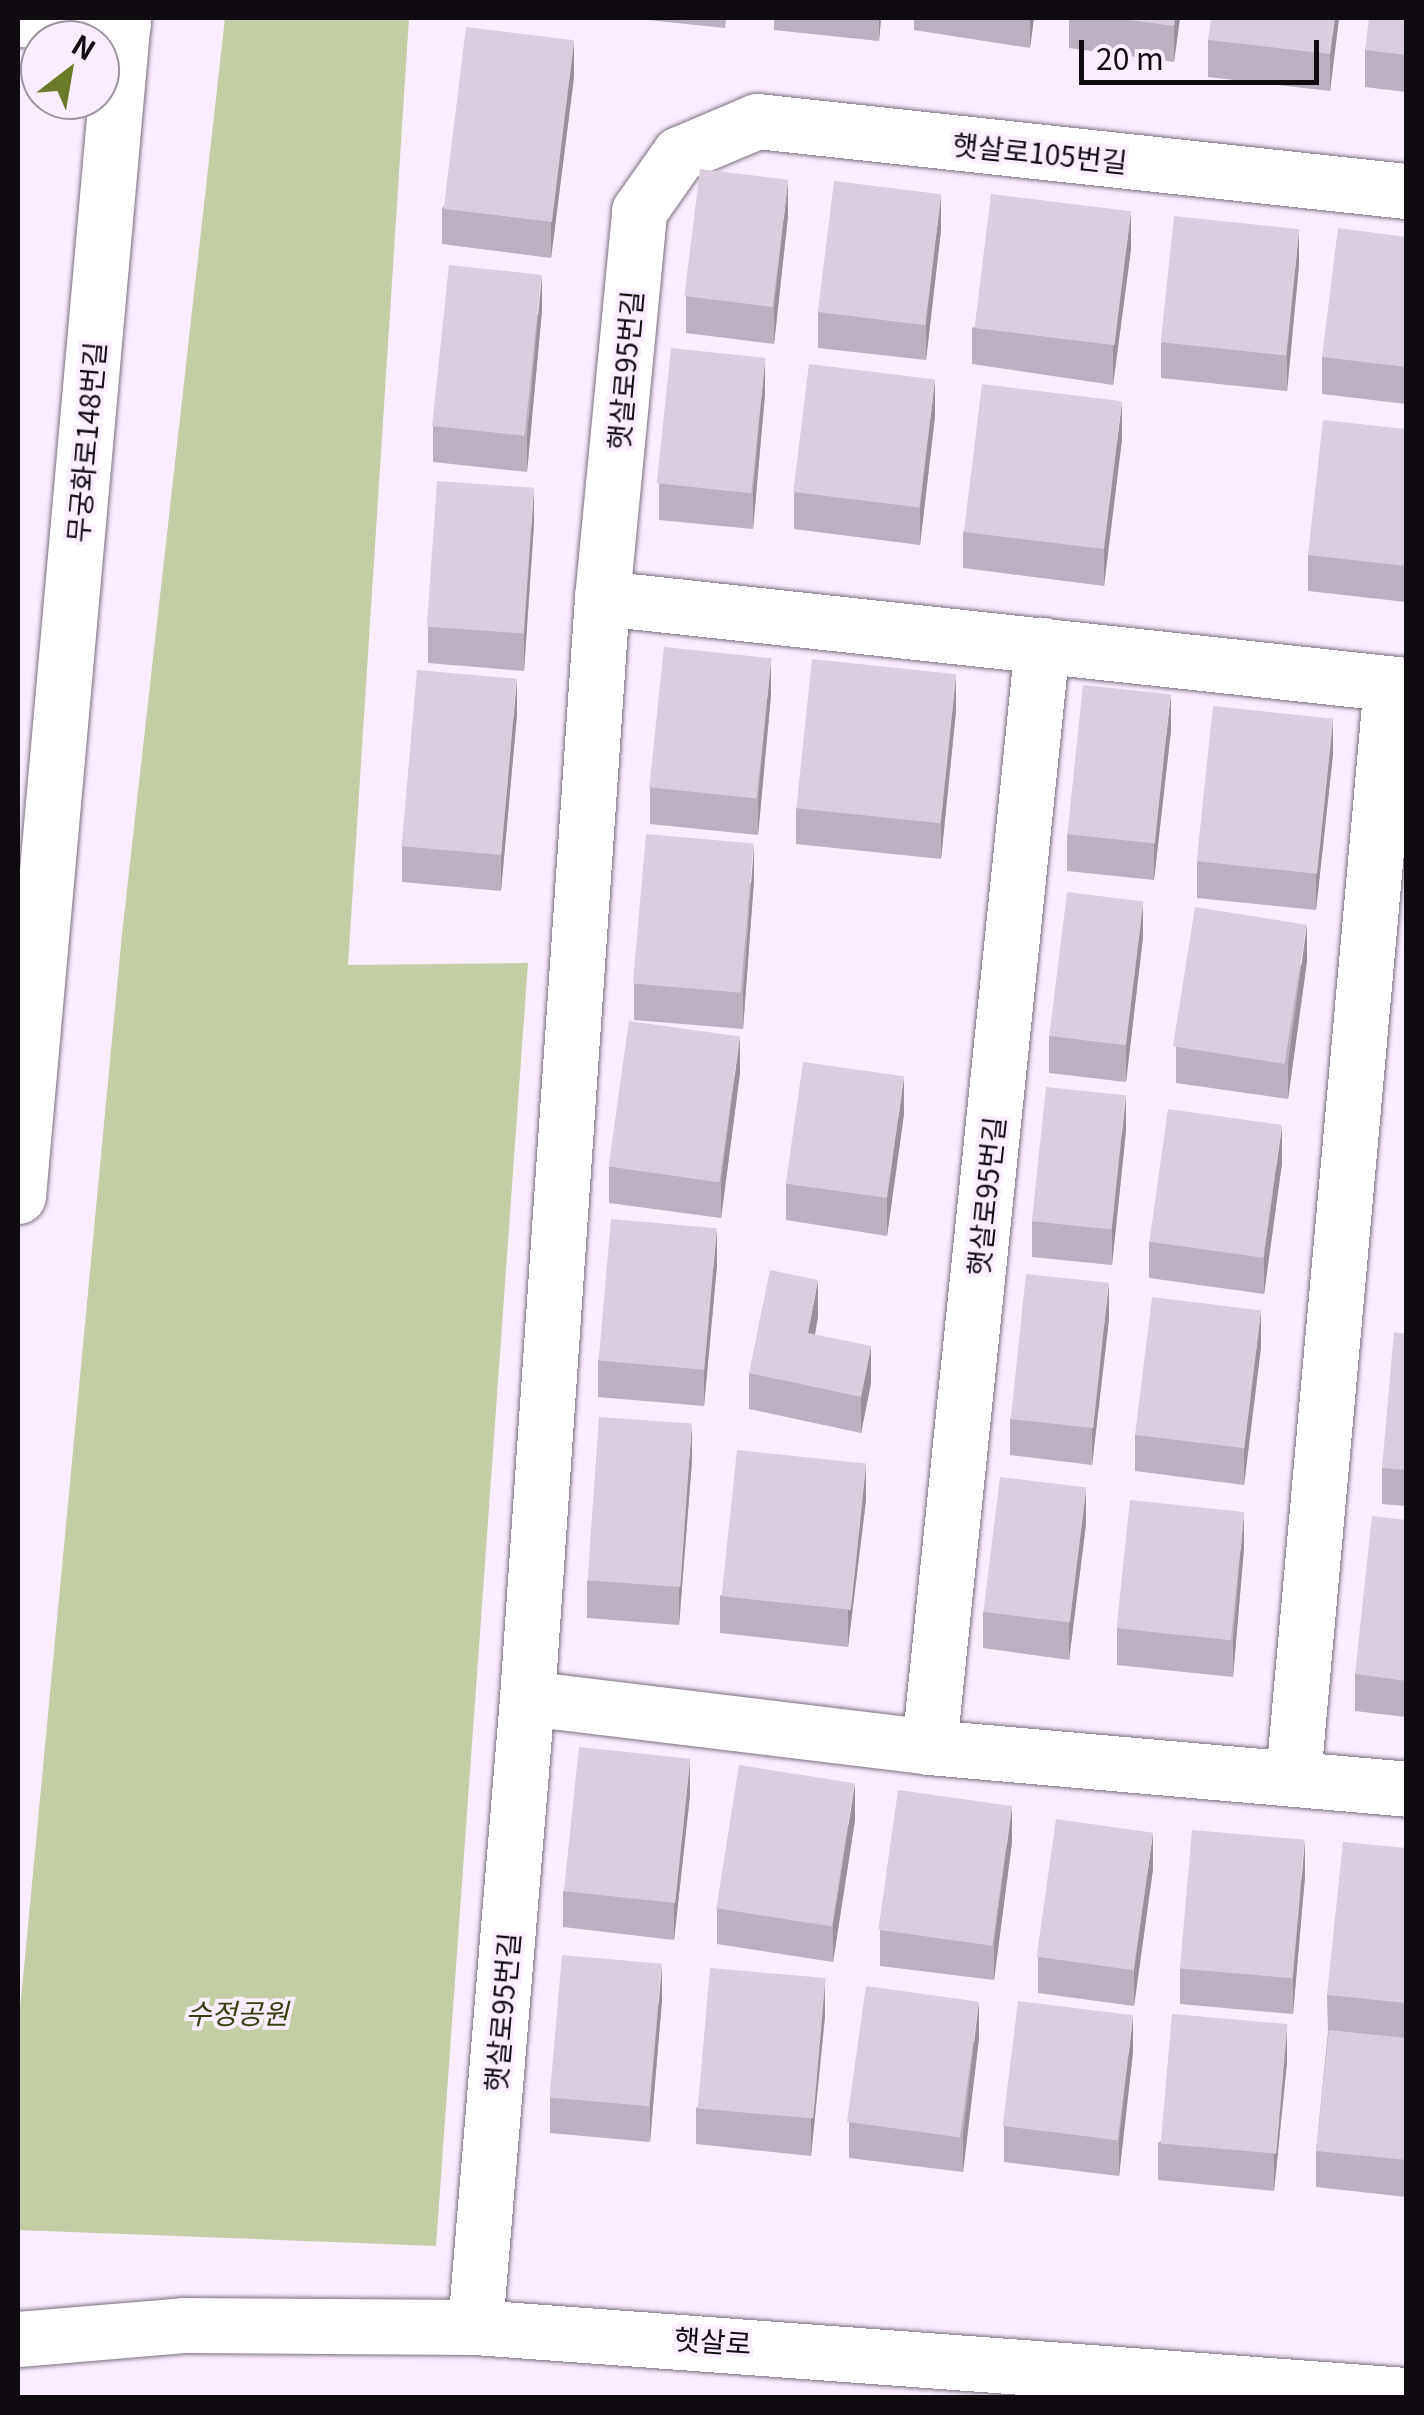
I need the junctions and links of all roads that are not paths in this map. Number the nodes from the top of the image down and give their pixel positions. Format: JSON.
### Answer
{"nodes":[{"id":1,"x":18,"y":19,"type":"edge"},
{"id":2,"x":123,"y":21,"type":"edge"},
{"id":3,"x":679,"y":154,"type":"joint"},
{"id":4,"x":1406,"y":191,"type":"edge"},
{"id":5,"x":602,"y":598,"type":"junction"},
{"id":6,"x":1042,"y":645,"type":"junction"},
{"id":7,"x":1399,"y":684,"type":"edge"},
{"id":8,"x":32,"y":866,"type":"edge"},
{"id":9,"x":18,"y":1196,"type":"edge"},
{"id":10,"x":528,"y":1698,"type":"junction"},
{"id":11,"x":929,"y":1747,"type":"junction"},
{"id":12,"x":1293,"y":1777,"type":"junction"},
{"id":13,"x":1406,"y":1789,"type":"edge"},
{"id":14,"x":475,"y":2327,"type":"junction"},
{"id":15,"x":18,"y":2339,"type":"edge"},
{"id":16,"x":1406,"y":2395,"type":"edge"}],
"edges":[{"from":1,"to":2,"type":"street"},
{"from":2,"to":8,"type":"street","name":"무궁화로148번길"},
{"from":3,"to":4,"type":"street","name":"햇살로105번길"},
{"from":3,"to":5,"type":"street","name":"햇살로95번길"},
{"from":5,"to":6,"type":"street"},
{"from":5,"to":10,"type":"street","name":"햇살로95번길"},
{"from":6,"to":7,"type":"street"},
{"from":6,"to":11,"type":"street","name":"햇살로95번길"},
{"from":7,"to":12,"type":"street"},
{"from":8,"to":9,"type":"street","name":"무궁화로148번길"},
{"from":10,"to":11,"type":"street"},
{"from":10,"to":14,"type":"street","name":"햇살로95번길"},
{"from":11,"to":12,"type":"street"},
{"from":12,"to":13,"type":"street"},
{"from":14,"to":15,"type":"street","name":"햇살로"},
{"from":14,"to":16,"type":"street","name":"햇살로"}]}
